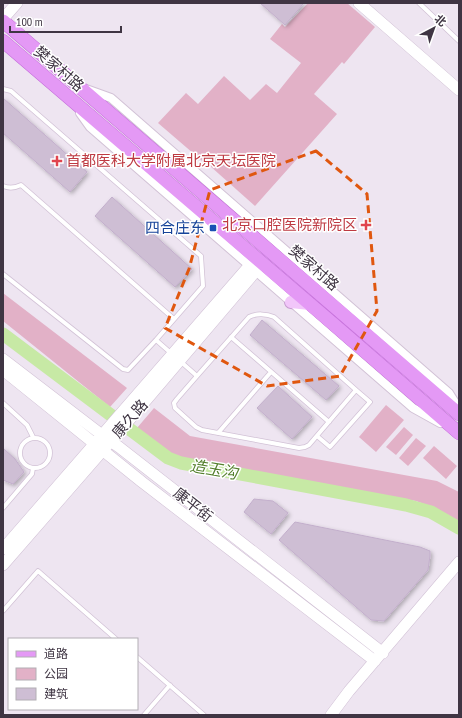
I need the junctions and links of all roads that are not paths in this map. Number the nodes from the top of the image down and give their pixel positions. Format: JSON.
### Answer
{"nodes":[{"id":1,"x":17,"y":3,"type":"edge"},
{"id":2,"x":359,"y":3,"type":"edge"},
{"id":3,"x":419,"y":3,"type":"edge"},
{"id":4,"x":3,"y":20,"type":"edge"},
{"id":5,"x":3,"y":41,"type":"edge"},
{"id":6,"x":459,"y":41,"type":"edge"},
{"id":7,"x":82,"y":88,"type":"junction"},
{"id":8,"x":3,"y":89,"type":"edge"},
{"id":9,"x":459,"y":90,"type":"edge"},
{"id":10,"x":72,"y":100,"type":"junction"},
{"id":11,"x":3,"y":186,"type":"edge"},
{"id":12,"x":253,"y":268,"type":"junction"},
{"id":13,"x":3,"y":274,"type":"edge"},
{"id":14,"x":291,"y":302,"type":"junction"},
{"id":15,"x":310,"y":304,"type":"junction"},
{"id":16,"x":174,"y":319,"type":"junction"},
{"id":17,"x":231,"y":337,"type":"junction"},
{"id":18,"x":156,"y":340,"type":"junction"},
{"id":19,"x":176,"y":358,"type":"junction"},
{"id":20,"x":3,"y":359,"type":"edge"},
{"id":21,"x":3,"y":370,"type":"edge"},
{"id":22,"x":271,"y":372,"type":"junction"},
{"id":23,"x":197,"y":376,"type":"junction"},
{"id":24,"x":356,"y":390,"type":"junction"},
{"id":25,"x":3,"y":403,"type":"edge"},
{"id":26,"x":459,"y":409,"type":"edge"},
{"id":27,"x":459,"y":414,"type":"edge"},
{"id":28,"x":329,"y":422,"type":"junction"},
{"id":29,"x":218,"y":432,"type":"junction"},
{"id":30,"x":458,"y":433,"type":"edge"},
{"id":31,"x":317,"y":436,"type":"junction"},
{"id":32,"x":33,"y":438,"type":"junction"},
{"id":33,"x":103,"y":443,"type":"junction"},
{"id":34,"x":33,"y":468,"type":"junction"},
{"id":35,"x":3,"y":508,"type":"edge"},
{"id":36,"x":3,"y":549,"type":"edge"},
{"id":37,"x":459,"y":562,"type":"edge"},
{"id":38,"x":3,"y":565,"type":"edge"},
{"id":39,"x":3,"y":611,"type":"edge"},
{"id":40,"x":115,"y":638,"type":"edge"},
{"id":41,"x":379,"y":657,"type":"junction"},
{"id":42,"x":138,"y":658,"type":"edge"},
{"id":43,"x":170,"y":685,"type":"junction"},
{"id":44,"x":144,"y":715,"type":"edge"},
{"id":45,"x":204,"y":715,"type":"edge"},
{"id":46,"x":331,"y":715,"type":"edge"}],
"edges":[{"from":1,"to":4,"type":"street"},
{"from":2,"to":9,"type":"street"},
{"from":3,"to":6,"type":"lane"},
{"from":4,"to":7,"type":"main road","name":"樊家村路"},
{"from":5,"to":10,"type":"main road","name":"樊家村路"},
{"from":7,"to":26,"type":"street"},
{"from":7,"to":27,"type":"main road","name":"樊家村路"},
{"from":8,"to":16,"type":"lane"},
{"from":10,"to":12,"type":"street"},
{"from":10,"to":15,"type":"main road","name":"樊家村路"},
{"from":11,"to":16,"type":"lane"},
{"from":12,"to":14,"type":"street"},
{"from":12,"to":19,"type":"street","name":"康久路"},
{"from":13,"to":18,"type":"lane"},
{"from":14,"to":15,"type":"main road"},
{"from":14,"to":30,"type":"street"},
{"from":15,"to":30,"type":"main road","name":"樊家村路"},
{"from":16,"to":18,"type":"lane"},
{"from":17,"to":22,"type":"lane"},
{"from":17,"to":23,"type":"lane"},
{"from":17,"to":24,"type":"lane"},
{"from":18,"to":19,"type":"lane"},
{"from":19,"to":23,"type":"lane"},
{"from":19,"to":33,"type":"street","name":"康久路"},
{"from":20,"to":33,"type":"street","name":"康平街"},
{"from":21,"to":33,"type":"street","name":"康平街"},
{"from":22,"to":28,"type":"lane"},
{"from":22,"to":29,"type":"lane"},
{"from":23,"to":29,"type":"lane"},
{"from":24,"to":28,"type":"lane"},
{"from":24,"to":31,"type":"lane"},
{"from":25,"to":32,"type":"lane"},
{"from":28,"to":31,"type":"lane"},
{"from":29,"to":31,"type":"lane"},
{"from":32,"to":34,"type":"lane"},
{"from":32,"to":34,"type":"lane"},
{"from":33,"to":36,"type":"street","name":"康久路"},
{"from":33,"to":38,"type":"street","name":"康久路"},
{"from":33,"to":41,"type":"street","name":"康平街"},
{"from":34,"to":35,"type":"lane"},
{"from":37,"to":41,"type":"street"},
{"from":39,"to":40,"type":"lane"},
{"from":41,"to":46,"type":"street"},
{"from":42,"to":43,"type":"lane"},
{"from":43,"to":44,"type":"lane"},
{"from":43,"to":45,"type":"lane"}]}
